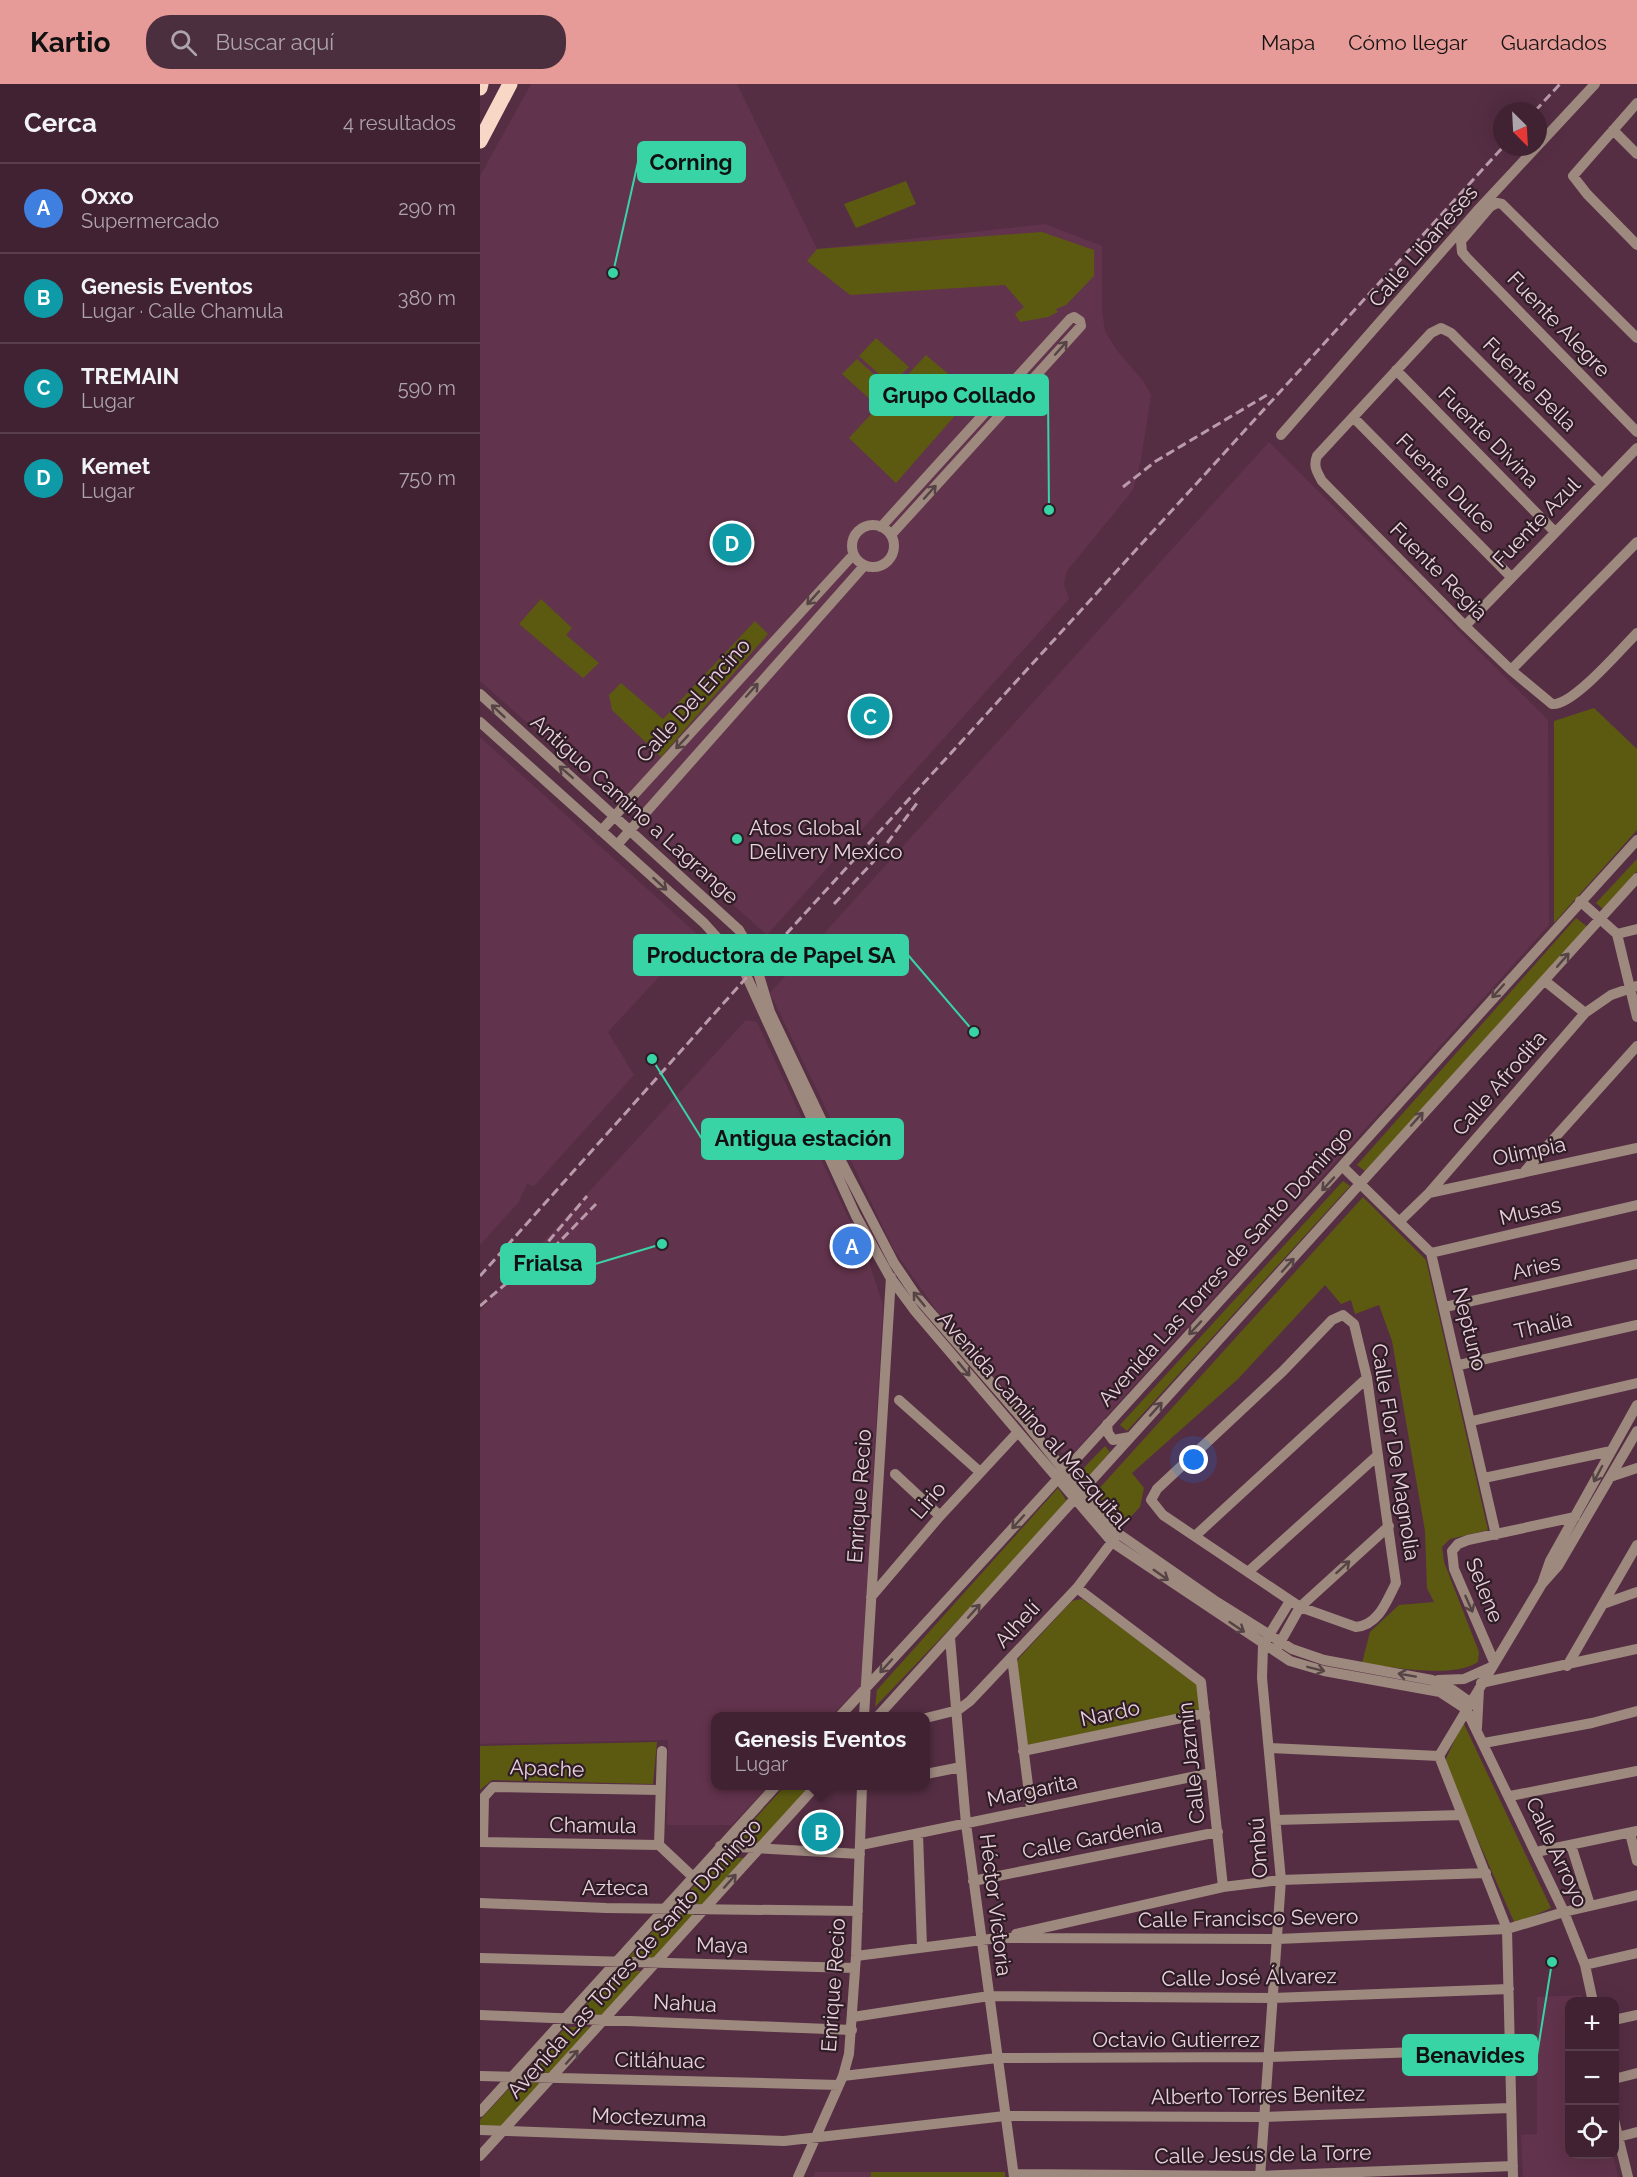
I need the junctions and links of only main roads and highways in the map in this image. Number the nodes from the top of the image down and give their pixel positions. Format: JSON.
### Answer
{"nodes":[{"id":1,"x":504,"y":89,"type":"edge"},
{"id":2,"x":480,"y":141,"type":"edge"}],
"edges":[{"from":1,"to":2,"type":"main road"}]}
